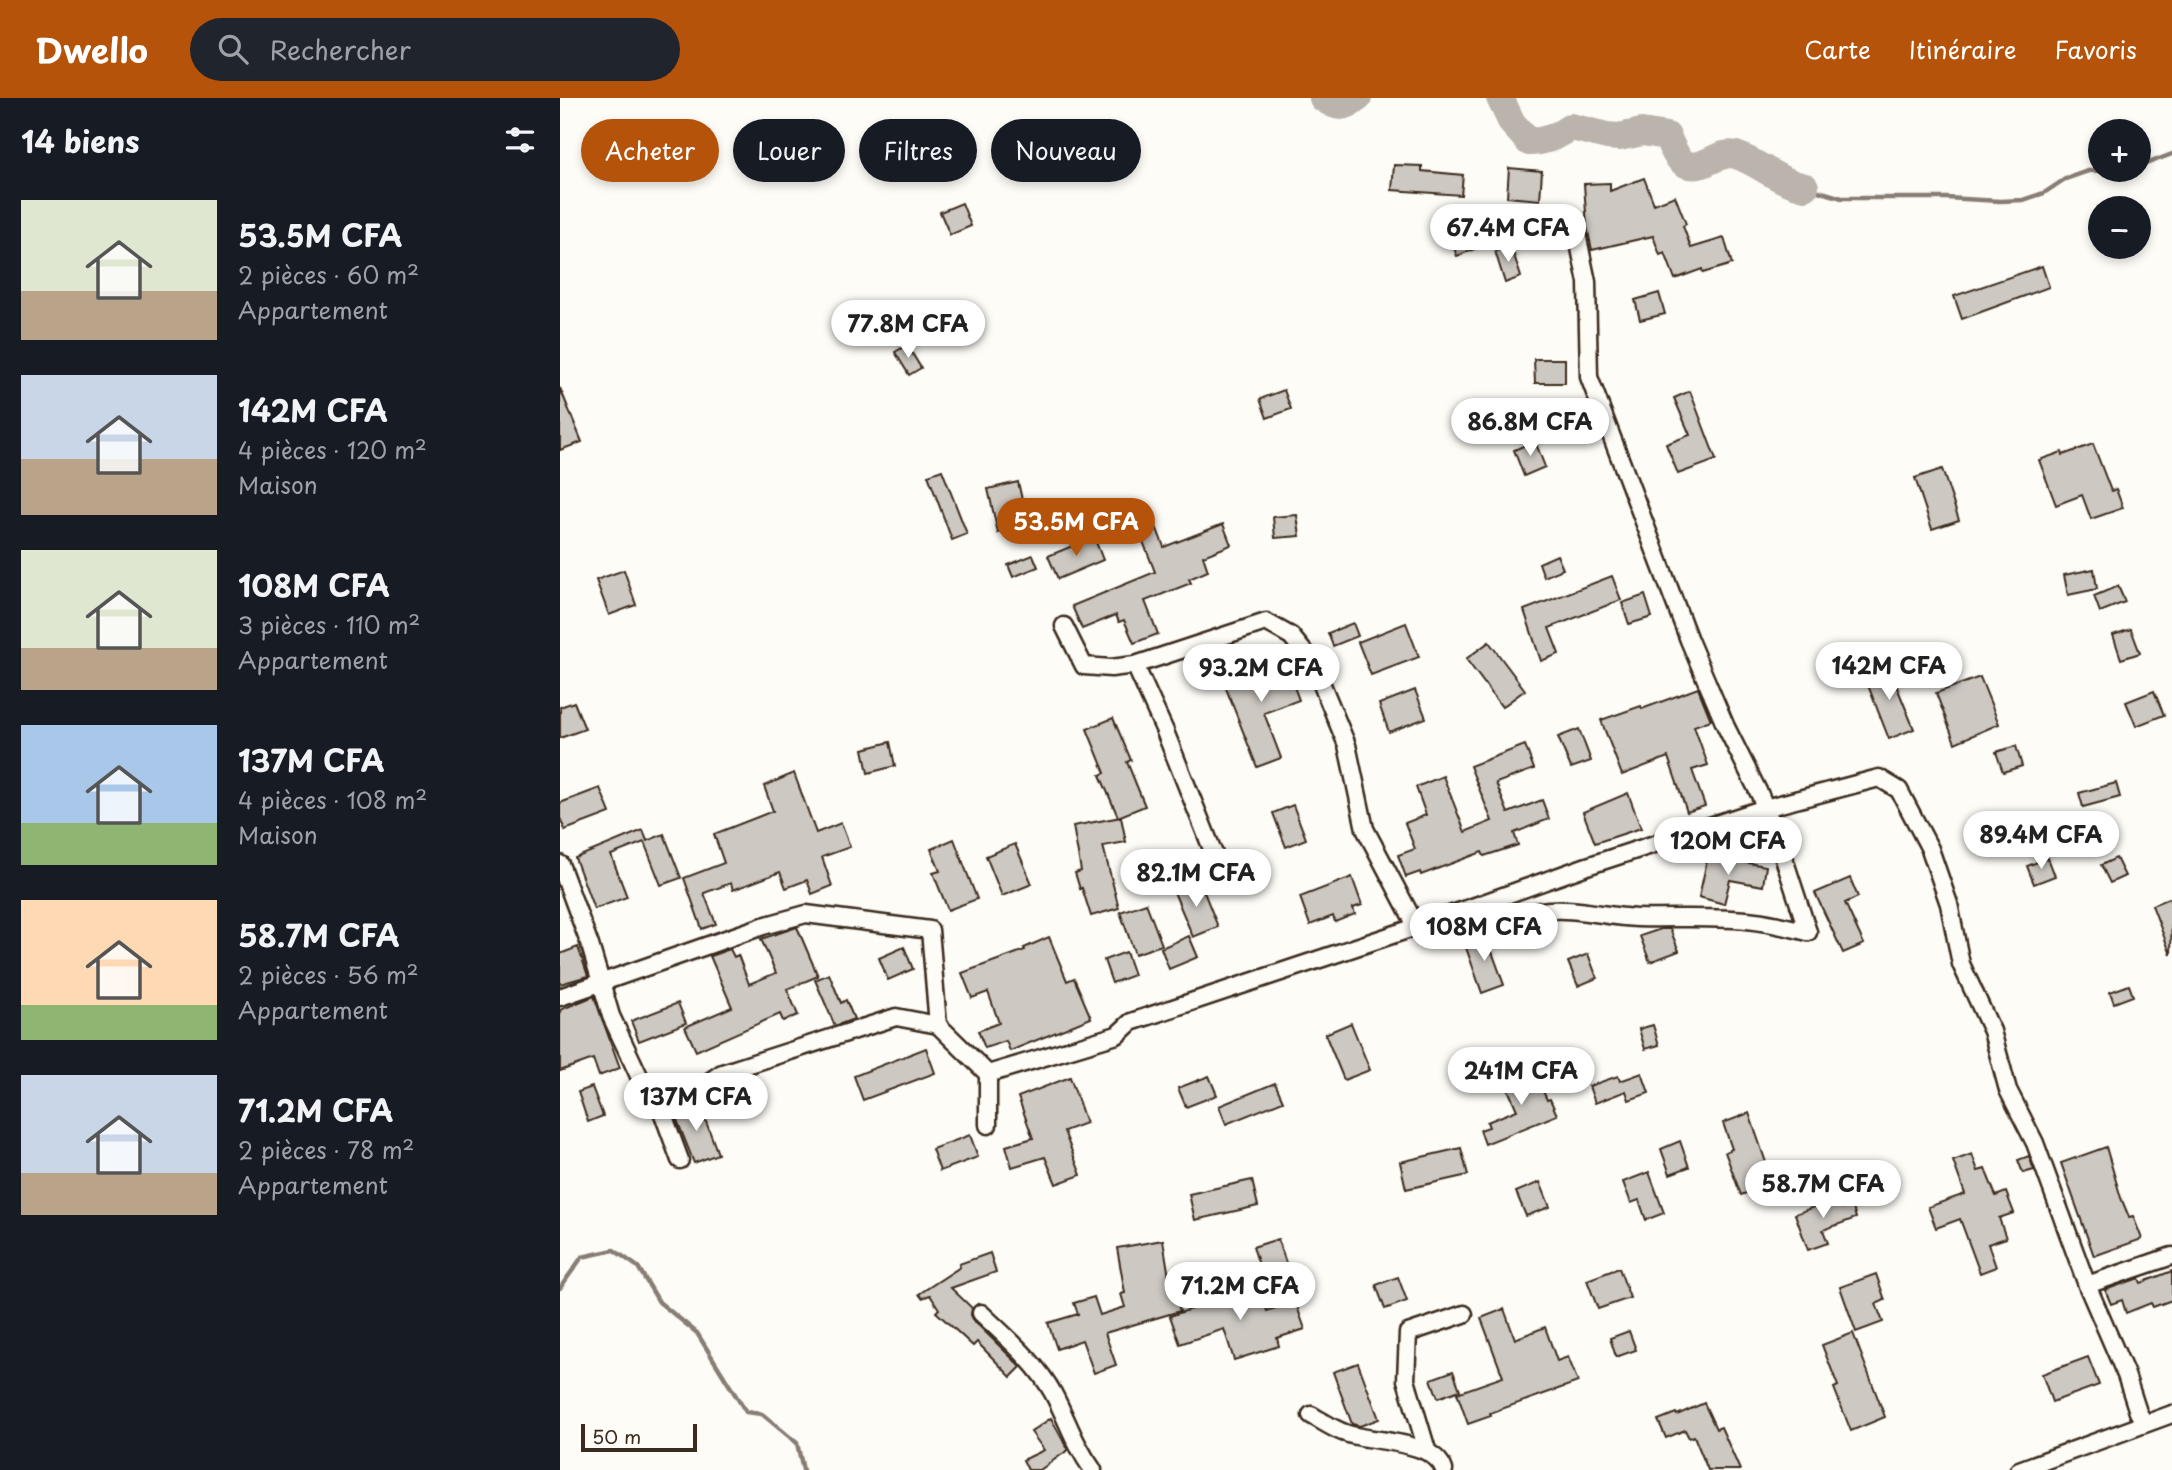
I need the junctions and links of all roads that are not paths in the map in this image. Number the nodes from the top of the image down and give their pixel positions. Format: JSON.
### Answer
{"nodes":[{"id":1,"x":1576,"y":229,"type":"dead end"},
{"id":2,"x":1064,"y":626,"type":"dead end"},
{"id":3,"x":1135,"y":665,"type":"junction"},
{"id":4,"x":1765,"y":808,"type":"junction"},
{"id":5,"x":560,"y":864,"type":"edge"},
{"id":6,"x":1224,"y":879,"type":"dead end"},
{"id":7,"x":565,"y":894,"type":"edge"},
{"id":8,"x":1422,"y":925,"type":"junction"},
{"id":9,"x":601,"y":982,"type":"junction"},
{"id":10,"x":560,"y":997,"type":"edge"},
{"id":11,"x":938,"y":1025,"type":"junction"},
{"id":12,"x":988,"y":1074,"type":"junction"},
{"id":13,"x":656,"y":1095,"type":"junction"},
{"id":14,"x":988,"y":1125,"type":"dead end"},
{"id":15,"x":680,"y":1160,"type":"dead end"},
{"id":16,"x":2172,"y":1256,"type":"edge"},
{"id":17,"x":2087,"y":1285,"type":"junction"},
{"id":18,"x":981,"y":1312,"type":"dead end"},
{"id":19,"x":1464,"y":1314,"type":"dead end"},
{"id":20,"x":2172,"y":1413,"type":"edge"},
{"id":21,"x":1311,"y":1415,"type":"dead end"},
{"id":22,"x":2144,"y":1422,"type":"junction"},
{"id":23,"x":1427,"y":1450,"type":"junction"},
{"id":24,"x":1093,"y":1470,"type":"edge"},
{"id":25,"x":1444,"y":1470,"type":"edge"},
{"id":26,"x":2019,"y":1470,"type":"edge"}],
"edges":[{"from":1,"to":4,"type":"street"},
{"from":2,"to":3,"type":"street"},
{"from":3,"to":6,"type":"street"},
{"from":3,"to":8,"type":"street"},
{"from":4,"to":8,"type":"street"},
{"from":4,"to":8,"type":"street"},
{"from":4,"to":17,"type":"street"},
{"from":5,"to":7,"type":"street"},
{"from":7,"to":9,"type":"street"},
{"from":8,"to":12,"type":"street"},
{"from":9,"to":10,"type":"street"},
{"from":9,"to":11,"type":"street"},
{"from":9,"to":13,"type":"street"},
{"from":11,"to":12,"type":"street"},
{"from":11,"to":13,"type":"street"},
{"from":12,"to":14,"type":"street"},
{"from":13,"to":15,"type":"street"},
{"from":16,"to":17,"type":"street"},
{"from":17,"to":22,"type":"street"},
{"from":18,"to":24,"type":"street"},
{"from":19,"to":23,"type":"street"},
{"from":20,"to":22,"type":"street"},
{"from":21,"to":23,"type":"street"},
{"from":22,"to":26,"type":"street"},
{"from":23,"to":25,"type":"street"}]}
